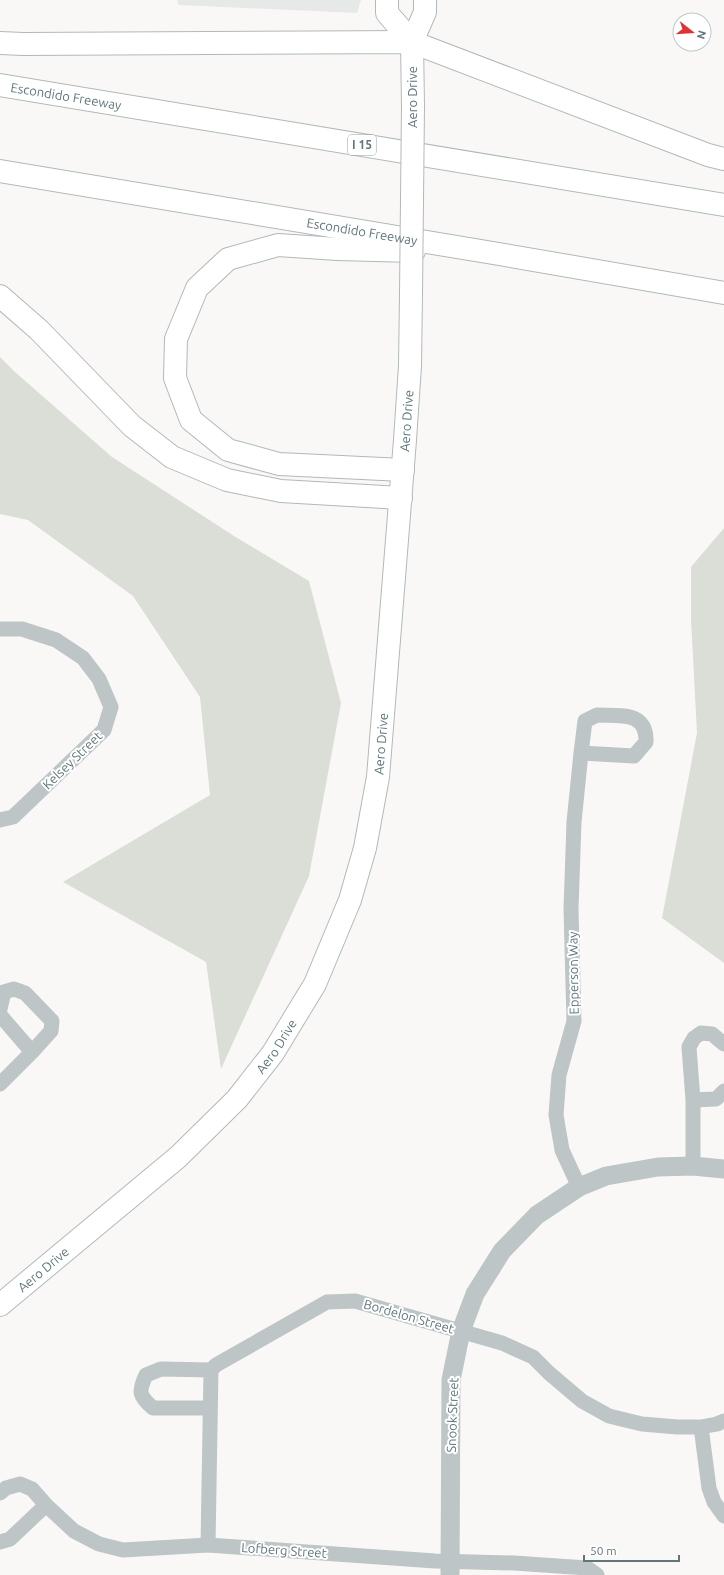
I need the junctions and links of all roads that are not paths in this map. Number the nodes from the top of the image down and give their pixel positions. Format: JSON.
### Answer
{"nodes":[{"id":1,"x":387,"y":0,"type":"edge"},
{"id":2,"x":425,"y":0,"type":"edge"},
{"id":3,"x":412,"y":42,"type":"junction"},
{"id":4,"x":0,"y":43,"type":"edge"},
{"id":5,"x":0,"y":85,"type":"edge"},
{"id":6,"x":724,"y":159,"type":"edge"},
{"id":7,"x":0,"y":170,"type":"edge"},
{"id":8,"x":724,"y":205,"type":"edge"},
{"id":9,"x":499,"y":254,"type":"junction"},
{"id":10,"x":724,"y":293,"type":"edge"},
{"id":11,"x":0,"y":296,"type":"edge"},
{"id":12,"x":403,"y":470,"type":"junction"},
{"id":13,"x":401,"y":498,"type":"junction"},
{"id":14,"x":0,"y":629,"type":"edge"},
{"id":15,"x":581,"y":753,"type":"dead end"},
{"id":16,"x":0,"y":820,"type":"edge"},
{"id":17,"x":0,"y":1009,"type":"edge"},
{"id":18,"x":0,"y":1015,"type":"edge"},
{"id":19,"x":724,"y":1044,"type":"edge"},
{"id":20,"x":32,"y":1052,"type":"junction"},
{"id":21,"x":0,"y":1084,"type":"edge"},
{"id":22,"x":724,"y":1091,"type":"edge"},
{"id":23,"x":693,"y":1100,"type":"junction"},
{"id":24,"x":694,"y":1166,"type":"junction"},
{"id":25,"x":724,"y":1170,"type":"edge"},
{"id":26,"x":579,"y":1187,"type":"junction"},
{"id":27,"x":0,"y":1305,"type":"edge"},
{"id":28,"x":461,"y":1331,"type":"junction"},
{"id":29,"x":211,"y":1370,"type":"junction"},
{"id":30,"x":209,"y":1408,"type":"junction"},
{"id":31,"x":724,"y":1422,"type":"edge"},
{"id":32,"x":701,"y":1427,"type":"junction"},
{"id":33,"x":0,"y":1493,"type":"edge"},
{"id":34,"x":46,"y":1505,"type":"junction"},
{"id":35,"x":724,"y":1516,"type":"edge"},
{"id":36,"x":0,"y":1542,"type":"edge"},
{"id":37,"x":208,"y":1544,"type":"junction"},
{"id":38,"x":450,"y":1568,"type":"edge"},
{"id":39,"x":537,"y":1570,"type":"edge"},
{"id":40,"x":597,"y":1575,"type":"edge"}],
"edges":[{"from":1,"to":3,"type":"main road"},
{"from":2,"to":3,"type":"main road","name":"Aero Drive"},
{"from":3,"to":4,"type":"main road"},
{"from":3,"to":6,"type":"main road"},
{"from":3,"to":12,"type":"main road","name":"Aero Drive","bridge":true},
{"from":5,"to":8,"type":"main road","name":"Escondido Freeway","number":"I 15"},
{"from":7,"to":9,"type":"main road","name":"Escondido Freeway"},
{"from":9,"to":10,"type":"main road","name":"Escondido Freeway"},
{"from":9,"to":12,"type":"main road"},
{"from":11,"to":13,"type":"main road"},
{"from":12,"to":13,"type":"main road","name":"Aero Drive"},
{"from":13,"to":27,"type":"main road","name":"Aero Drive"},
{"from":14,"to":16,"type":"street","name":"Kelsey Street"},
{"from":15,"to":26,"type":"street","name":"Epperson Way"},
{"from":17,"to":20,"type":"street"},
{"from":18,"to":20,"type":"street"},
{"from":19,"to":23,"type":"street"},
{"from":20,"to":21,"type":"street"},
{"from":22,"to":23,"type":"street"},
{"from":23,"to":24,"type":"street"},
{"from":24,"to":25,"type":"street","name":"Snook Street"},
{"from":24,"to":26,"type":"street","name":"Snook Street"},
{"from":26,"to":28,"type":"street","name":"Snook Street"},
{"from":28,"to":29,"type":"street","name":"Bordelon Street"},
{"from":28,"to":32,"type":"street","name":"Bordelon Street"},
{"from":28,"to":38,"type":"street","name":"Snook Street"},
{"from":29,"to":30,"type":"street"},
{"from":29,"to":30,"type":"street"},
{"from":30,"to":37,"type":"street"},
{"from":31,"to":32,"type":"street","name":"Bordelon Street"},
{"from":32,"to":35,"type":"street"},
{"from":33,"to":34,"type":"street","name":"Lofberg Street"},
{"from":34,"to":36,"type":"street"},
{"from":34,"to":37,"type":"street","name":"Lofberg Street"},
{"from":37,"to":38,"type":"street","name":"Lofberg Street"},
{"from":38,"to":39,"type":"street","name":"Lofberg Street"},
{"from":39,"to":40,"type":"street","name":"Lofberg Street"}]}
